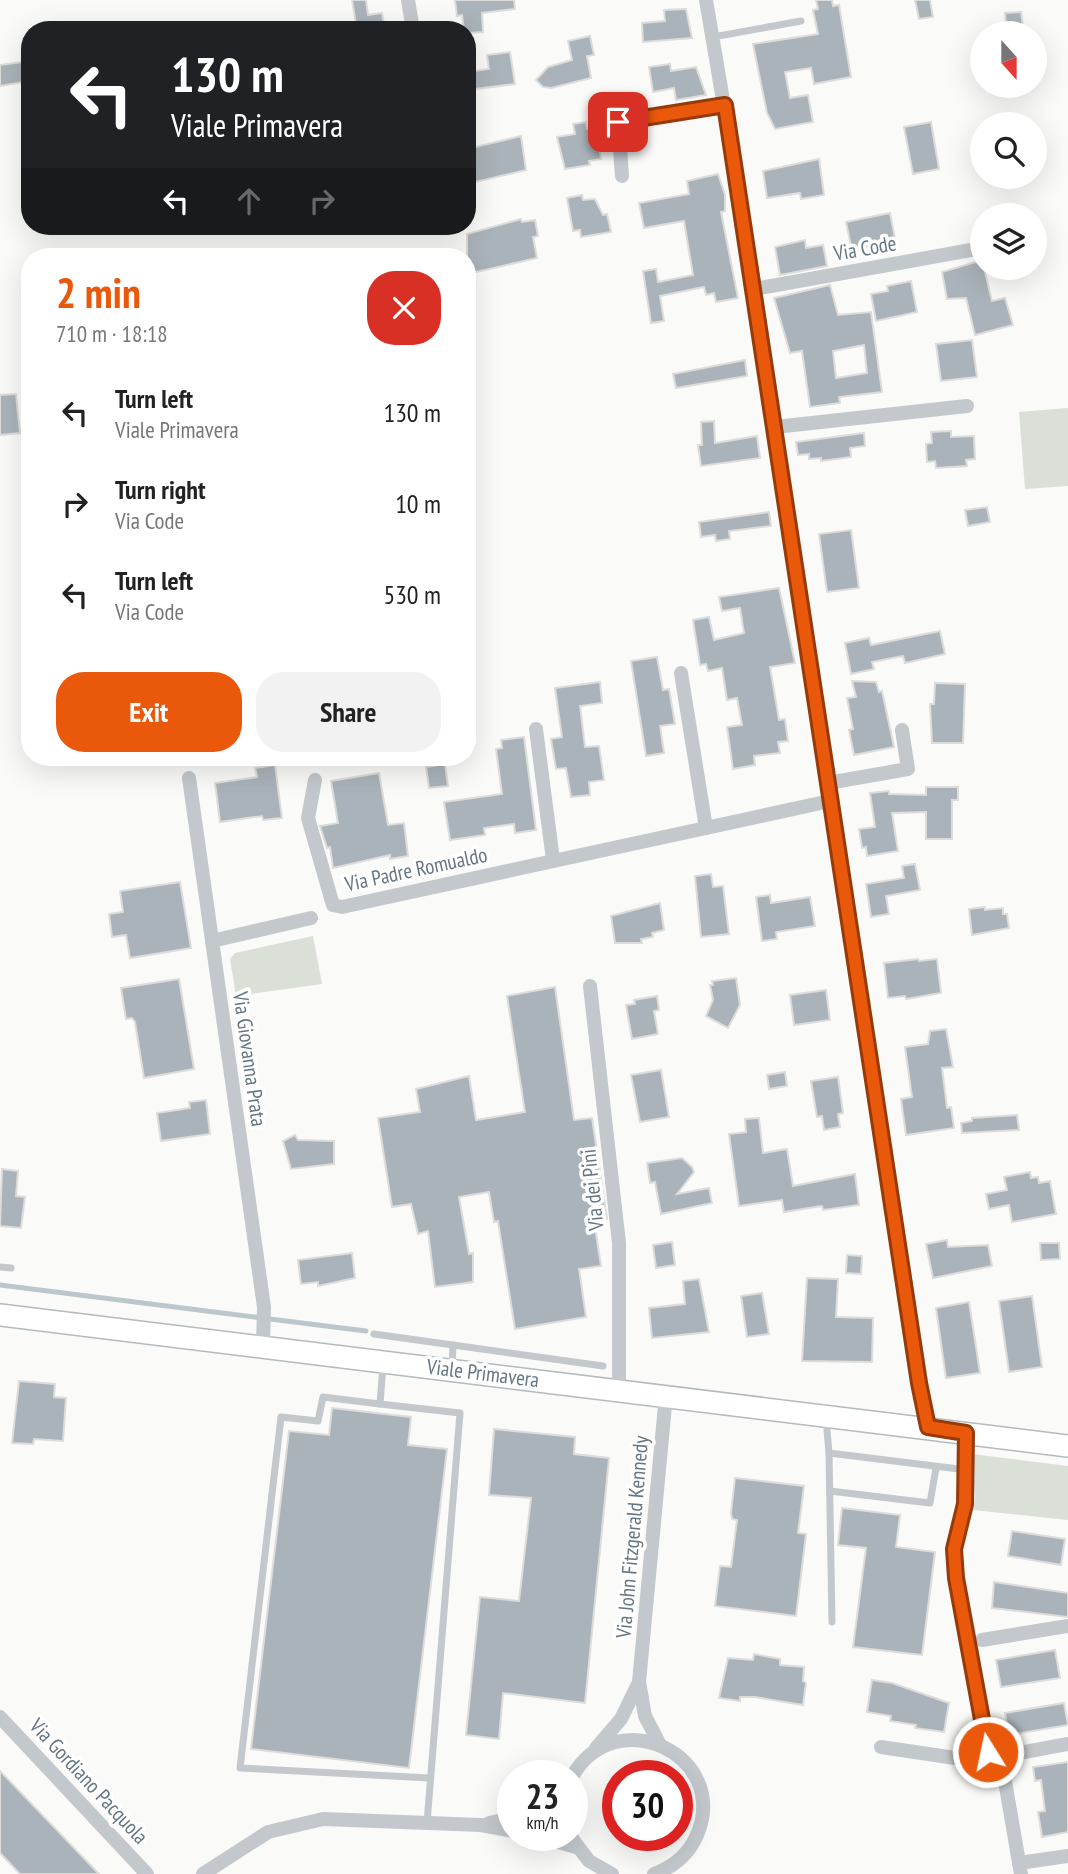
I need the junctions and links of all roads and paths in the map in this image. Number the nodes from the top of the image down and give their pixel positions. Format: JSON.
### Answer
{"nodes":[{"id":1,"x":408,"y":0,"type":"edge"},
{"id":2,"x":706,"y":0,"type":"edge"},
{"id":3,"x":412,"y":21,"type":"edge"},
{"id":4,"x":801,"y":21,"type":"dead end"},
{"id":5,"x":712,"y":37,"type":"junction"},
{"id":6,"x":725,"y":105,"type":"junction"},
{"id":7,"x":622,"y":176,"type":"dead end"},
{"id":8,"x":970,"y":250,"type":"edge"},
{"id":9,"x":755,"y":289,"type":"junction"},
{"id":10,"x":967,"y":406,"type":"dead end"},
{"id":11,"x":775,"y":427,"type":"junction"},
{"id":12,"x":681,"y":673,"type":"dead end"},
{"id":13,"x":536,"y":729,"type":"dead end"},
{"id":14,"x":902,"y":730,"type":"dead end"},
{"id":15,"x":189,"y":778,"type":"dead end"},
{"id":16,"x":315,"y":780,"type":"dead end"},
{"id":17,"x":828,"y":783,"type":"junction"},
{"id":18,"x":830,"y":801,"type":"junction"},
{"id":19,"x":706,"y":828,"type":"junction"},
{"id":20,"x":553,"y":860,"type":"junction"},
{"id":21,"x":311,"y":918,"type":"dead end"},
{"id":22,"x":212,"y":941,"type":"junction"},
{"id":23,"x":590,"y":986,"type":"dead end"},
{"id":24,"x":0,"y":1267,"type":"edge"},
{"id":25,"x":11,"y":1268,"type":"dead end"},
{"id":26,"x":0,"y":1314,"type":"edge"},
{"id":27,"x":374,"y":1334,"type":"dead end"},
{"id":28,"x":263,"y":1341,"type":"junction"},
{"id":29,"x":453,"y":1345,"type":"junction"},
{"id":30,"x":556,"y":1359,"type":"junction"},
{"id":31,"x":384,"y":1361,"type":"junction"},
{"id":32,"x":603,"y":1366,"type":"dead end"},
{"id":33,"x":452,"y":1369,"type":"junction"},
{"id":34,"x":555,"y":1382,"type":"junction"},
{"id":35,"x":619,"y":1390,"type":"junction"},
{"id":36,"x":667,"y":1395,"type":"junction"},
{"id":37,"x":380,"y":1404,"type":"junction"},
{"id":38,"x":826,"y":1415,"type":"junction"},
{"id":39,"x":928,"y":1427,"type":"junction"},
{"id":40,"x":966,"y":1433,"type":"junction"},
{"id":41,"x":1068,"y":1446,"type":"edge"},
{"id":42,"x":829,"y":1453,"type":"junction"},
{"id":43,"x":936,"y":1468,"type":"junction"},
{"id":44,"x":967,"y":1470,"type":"junction"},
{"id":45,"x":830,"y":1490,"type":"junction"},
{"id":46,"x":832,"y":1622,"type":"dead end"},
{"id":47,"x":1068,"y":1626,"type":"edge"},
{"id":48,"x":982,"y":1640,"type":"dead end"},
{"id":49,"x":639,"y":1682,"type":"junction"},
{"id":50,"x":0,"y":1717,"type":"edge"},
{"id":51,"x":1068,"y":1744,"type":"edge"},
{"id":52,"x":660,"y":1745,"type":"junction"},
{"id":53,"x":881,"y":1747,"type":"dead end"},
{"id":54,"x":591,"y":1755,"type":"junction"},
{"id":55,"x":587,"y":1760,"type":"edge"},
{"id":56,"x":429,"y":1778,"type":"junction"},
{"id":57,"x":497,"y":1822,"type":"edge"},
{"id":58,"x":427,"y":1825,"type":"junction"},
{"id":59,"x":481,"y":1825,"type":"junction"},
{"id":60,"x":497,"y":1828,"type":"edge"},
{"id":61,"x":583,"y":1851,"type":"edge"},
{"id":62,"x":1068,"y":1856,"type":"edge"},
{"id":63,"x":1020,"y":1869,"type":"edge"},
{"id":64,"x":604,"y":1872,"type":"edge"},
{"id":65,"x":147,"y":1874,"type":"edge"},
{"id":66,"x":203,"y":1874,"type":"edge"},
{"id":67,"x":655,"y":1874,"type":"edge"}],
"edges":[{"from":1,"to":3,"type":"street"},
{"from":2,"to":5,"type":"street"},
{"from":4,"to":5,"type":"lane"},
{"from":5,"to":6,"type":"street"},
{"from":6,"to":7,"type":"street"},
{"from":6,"to":9,"type":"street"},
{"from":8,"to":9,"type":"street","name":"Via Code"},
{"from":9,"to":11,"type":"street"},
{"from":10,"to":11,"type":"street"},
{"from":11,"to":17,"type":"street"},
{"from":12,"to":19,"type":"street"},
{"from":13,"to":20,"type":"street"},
{"from":14,"to":17,"type":"street"},
{"from":15,"to":22,"type":"street","name":"Via Giovanna Prata"},
{"from":16,"to":20,"type":"street","name":"Via Padre Romualdo"},
{"from":17,"to":18,"type":"street"},
{"from":18,"to":19,"type":"street","name":"Via Padre Romualdo"},
{"from":18,"to":39,"type":"street"},
{"from":19,"to":20,"type":"street","name":"Via Padre Romualdo"},
{"from":21,"to":22,"type":"street"},
{"from":22,"to":28,"type":"street","name":"Via Giovanna Prata"},
{"from":23,"to":35,"type":"street","name":"Via dei Pini"},
{"from":24,"to":25,"type":"lane"},
{"from":26,"to":28,"type":"main road","name":"Viale Primavera"},
{"from":27,"to":29,"type":"lane"},
{"from":28,"to":31,"type":"main road","name":"Viale Primavera"},
{"from":29,"to":30,"type":"lane"},
{"from":29,"to":33,"type":"lane"},
{"from":30,"to":32,"type":"lane"},
{"from":30,"to":34,"type":"lane"},
{"from":31,"to":33,"type":"main road","name":"Viale Primavera"},
{"from":31,"to":37,"type":"lane"},
{"from":33,"to":34,"type":"main road","name":"Viale Primavera"},
{"from":34,"to":35,"type":"main road","name":"Viale Primavera"},
{"from":35,"to":36,"type":"main road","name":"Viale Primavera"},
{"from":36,"to":38,"type":"main road","name":"Viale Primavera"},
{"from":36,"to":49,"type":"street","name":"Via John Fitzgerald Kennedy"},
{"from":37,"to":56,"type":"lane"},
{"from":37,"to":56,"type":"lane"},
{"from":38,"to":39,"type":"main road","name":"Viale Primavera"},
{"from":38,"to":42,"type":"lane"},
{"from":39,"to":40,"type":"main road","name":"Viale Primavera"},
{"from":40,"to":41,"type":"main road","name":"Viale Primavera"},
{"from":40,"to":44,"type":"street"},
{"from":42,"to":43,"type":"lane"},
{"from":42,"to":45,"type":"lane"},
{"from":43,"to":44,"type":"lane"},
{"from":43,"to":45,"type":"lane"},
{"from":44,"to":53,"type":"street"},
{"from":45,"to":46,"type":"lane"},
{"from":47,"to":48,"type":"street"},
{"from":49,"to":52,"type":"street","name":"Via John Fitzgerald Kennedy"},
{"from":49,"to":54,"type":"street","name":"Via John Fitzgerald Kennedy"},
{"from":50,"to":65,"type":"street","name":"Via Gordiano Pacquola"},
{"from":51,"to":63,"type":"street"},
{"from":52,"to":54,"type":"street","name":"Via John Fitzgerald Kennedy"},
{"from":52,"to":67,"type":"street","name":"Via John Fitzgerald Kennedy"},
{"from":54,"to":55,"type":"street","name":"Via John Fitzgerald Kennedy"},
{"from":56,"to":58,"type":"lane"},
{"from":57,"to":59,"type":"street"},
{"from":58,"to":59,"type":"street"},
{"from":58,"to":66,"type":"street"},
{"from":59,"to":60,"type":"street"},
{"from":61,"to":64,"type":"street"},
{"from":62,"to":63,"type":"street"}]}
